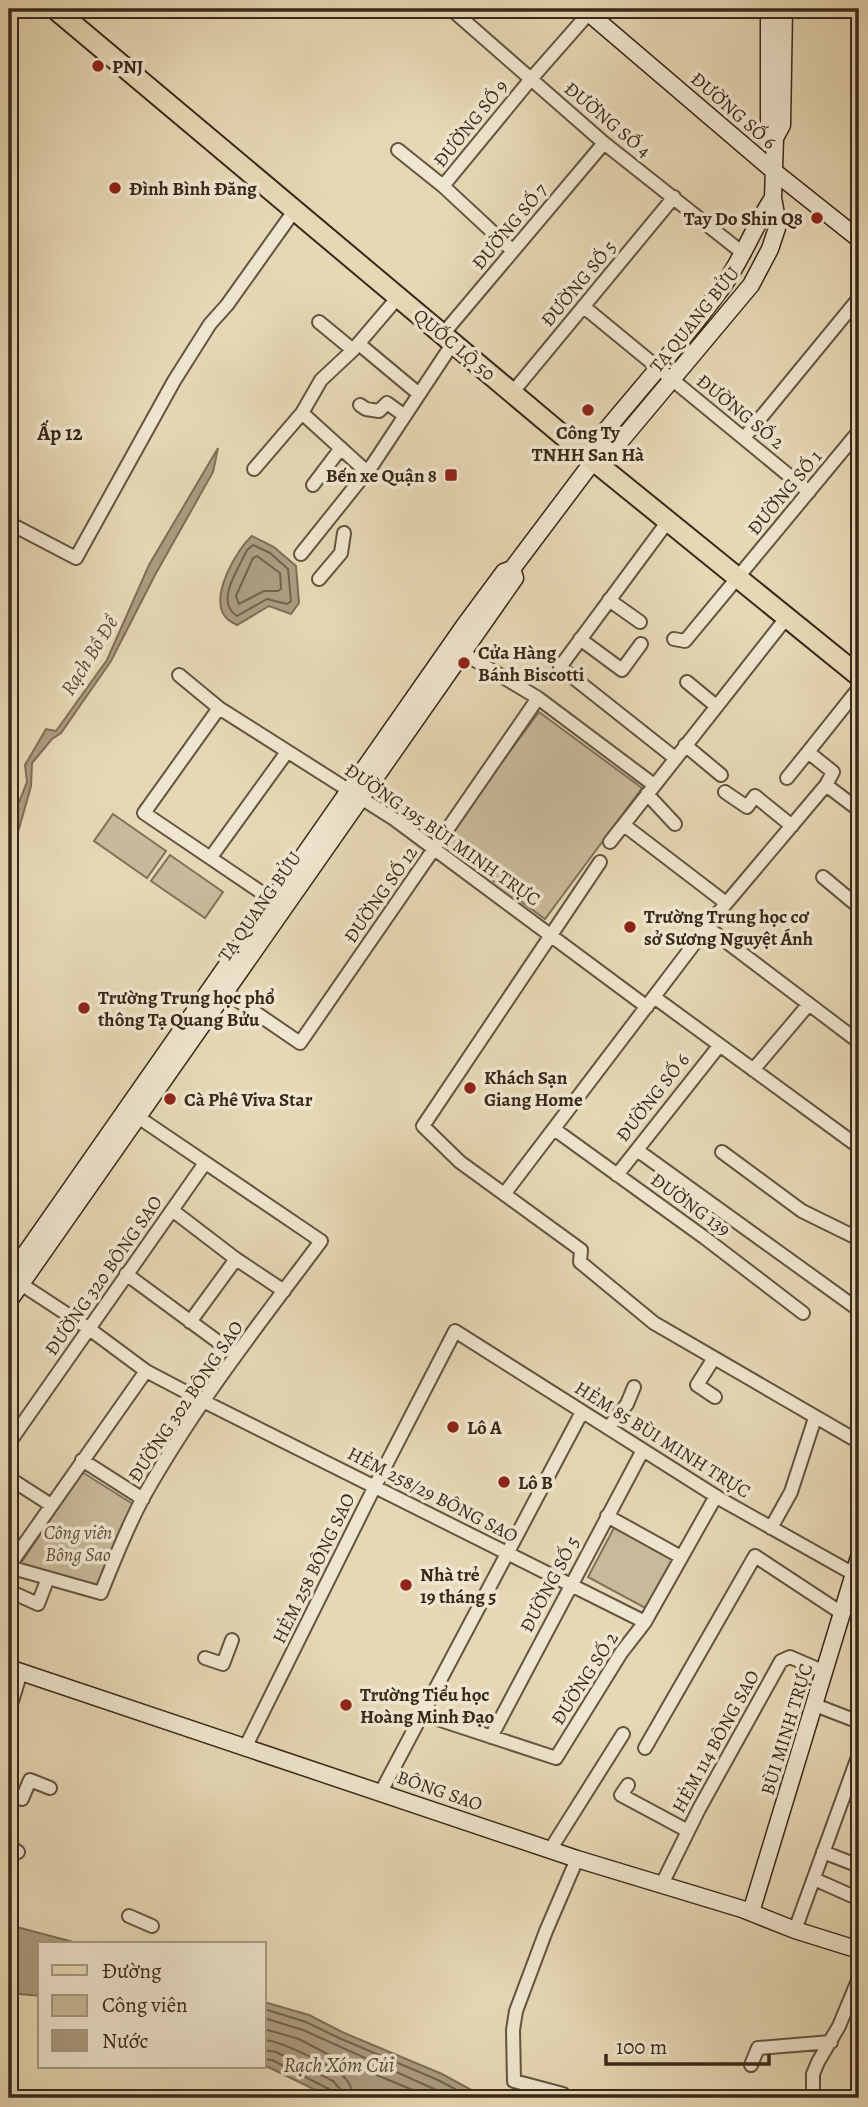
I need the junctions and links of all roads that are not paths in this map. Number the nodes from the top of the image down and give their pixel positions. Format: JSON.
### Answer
{"nodes":[{"id":1,"x":55,"y":9,"type":"edge"},
{"id":2,"x":451,"y":9,"type":"edge"},
{"id":3,"x":769,"y":9,"type":"edge"},
{"id":4,"x":784,"y":9,"type":"edge"},
{"id":5,"x":587,"y":11,"type":"edge"},
{"id":6,"x":531,"y":79,"type":"junction"},
{"id":7,"x":775,"y":138,"type":"junction"},
{"id":8,"x":604,"y":143,"type":"junction"},
{"id":9,"x":398,"y":150,"type":"dead end"},
{"id":10,"x":776,"y":173,"type":"junction"},
{"id":11,"x":443,"y":186,"type":"junction"},
{"id":12,"x":674,"y":197,"type":"junction"},
{"id":13,"x":773,"y":198,"type":"junction"},
{"id":14,"x":294,"y":211,"type":"junction"},
{"id":15,"x":859,"y":239,"type":"edge"},
{"id":16,"x":513,"y":251,"type":"junction"},
{"id":17,"x":744,"y":254,"type":"junction"},
{"id":18,"x":398,"y":296,"type":"junction"},
{"id":19,"x":859,"y":298,"type":"edge"},
{"id":20,"x":584,"y":307,"type":"junction"},
{"id":21,"x":319,"y":322,"type":"dead end"},
{"id":22,"x":448,"y":338,"type":"junction"},
{"id":23,"x":356,"y":347,"type":"junction"},
{"id":24,"x":658,"y":368,"type":"junction"},
{"id":25,"x":671,"y":379,"type":"junction"},
{"id":26,"x":512,"y":393,"type":"junction"},
{"id":27,"x":419,"y":394,"type":"junction"},
{"id":28,"x":360,"y":405,"type":"dead end"},
{"id":29,"x":302,"y":413,"type":"junction"},
{"id":30,"x":405,"y":416,"type":"junction"},
{"id":31,"x":859,"y":431,"type":"edge"},
{"id":32,"x":744,"y":438,"type":"junction"},
{"id":33,"x":341,"y":448,"type":"junction"},
{"id":34,"x":600,"y":452,"type":"junction"},
{"id":35,"x":254,"y":469,"type":"dead end"},
{"id":36,"x":367,"y":472,"type":"junction"},
{"id":37,"x":313,"y":485,"type":"dead end"},
{"id":38,"x":809,"y":492,"type":"junction"},
{"id":39,"x":668,"y":521,"type":"junction"},
{"id":40,"x":9,"y":523,"type":"edge"},
{"id":41,"x":344,"y":533,"type":"dead end"},
{"id":42,"x":301,"y":554,"type":"dead end"},
{"id":43,"x":512,"y":569,"type":"junction"},
{"id":44,"x":738,"y":577,"type":"junction"},
{"id":45,"x":319,"y":579,"type":"dead end"},
{"id":46,"x":609,"y":600,"type":"junction"},
{"id":47,"x":787,"y":617,"type":"junction"},
{"id":48,"x":640,"y":622,"type":"dead end"},
{"id":49,"x":580,"y":639,"type":"junction"},
{"id":50,"x":674,"y":639,"type":"dead end"},
{"id":51,"x":641,"y":644,"type":"dead end"},
{"id":52,"x":463,"y":653,"type":"junction"},
{"id":53,"x":179,"y":675,"type":"dead end"},
{"id":54,"x":859,"y":676,"type":"edge"},
{"id":55,"x":687,"y":682,"type":"dead end"},
{"id":56,"x":859,"y":688,"type":"edge"},
{"id":57,"x":538,"y":698,"type":"junction"},
{"id":58,"x":716,"y":706,"type":"junction"},
{"id":59,"x":219,"y":708,"type":"junction"},
{"id":60,"x":685,"y":745,"type":"junction"},
{"id":61,"x":287,"y":752,"type":"junction"},
{"id":62,"x":808,"y":752,"type":"junction"},
{"id":63,"x":675,"y":758,"type":"junction"},
{"id":64,"x":721,"y":775,"type":"dead end"},
{"id":65,"x":787,"y":778,"type":"dead end"},
{"id":66,"x":826,"y":785,"type":"junction"},
{"id":67,"x":650,"y":789,"type":"junction"},
{"id":68,"x":724,"y":792,"type":"dead end"},
{"id":69,"x":356,"y":794,"type":"junction"},
{"id":70,"x":859,"y":810,"type":"edge"},
{"id":71,"x":675,"y":824,"type":"dead end"},
{"id":72,"x":624,"y":825,"type":"junction"},
{"id":73,"x":792,"y":826,"type":"junction"},
{"id":74,"x":610,"y":842,"type":"dead end"},
{"id":75,"x":435,"y":848,"type":"junction"},
{"id":76,"x":211,"y":857,"type":"junction"},
{"id":77,"x":600,"y":862,"type":"dead end"},
{"id":78,"x":823,"y":877,"type":"dead end"},
{"id":79,"x":271,"y":899,"type":"junction"},
{"id":80,"x":726,"y":903,"type":"junction"},
{"id":81,"x":859,"y":907,"type":"edge"},
{"id":82,"x":707,"y":927,"type":"junction"},
{"id":83,"x":550,"y":934,"type":"junction"},
{"id":84,"x":224,"y":991,"type":"junction"},
{"id":85,"x":650,"y":1002,"type":"junction"},
{"id":86,"x":808,"y":1004,"type":"junction"},
{"id":87,"x":859,"y":1042,"type":"edge"},
{"id":88,"x":719,"y":1046,"type":"junction"},
{"id":89,"x":753,"y":1070,"type":"junction"},
{"id":90,"x":131,"y":1113,"type":"junction"},
{"id":91,"x":554,"y":1129,"type":"junction"},
{"id":92,"x":859,"y":1147,"type":"edge"},
{"id":93,"x":637,"y":1150,"type":"junction"},
{"id":94,"x":722,"y":1152,"type":"dead end"},
{"id":95,"x":205,"y":1163,"type":"junction"},
{"id":96,"x":617,"y":1175,"type":"junction"},
{"id":97,"x":505,"y":1193,"type":"junction"},
{"id":98,"x":172,"y":1210,"type":"junction"},
{"id":99,"x":859,"y":1239,"type":"edge"},
{"id":100,"x":236,"y":1259,"type":"junction"},
{"id":101,"x":126,"y":1274,"type":"junction"},
{"id":102,"x":13,"y":1281,"type":"edge"},
{"id":103,"x":284,"y":1291,"type":"junction"},
{"id":104,"x":9,"y":1301,"type":"edge"},
{"id":105,"x":859,"y":1310,"type":"edge"},
{"id":106,"x":803,"y":1313,"type":"dead end"},
{"id":107,"x":190,"y":1322,"type":"junction"},
{"id":108,"x":88,"y":1328,"type":"junction"},
{"id":109,"x":456,"y":1331,"type":"joint"},
{"id":110,"x":236,"y":1355,"type":"junction"},
{"id":111,"x":714,"y":1358,"type":"junction"},
{"id":112,"x":146,"y":1371,"type":"junction"},
{"id":113,"x":634,"y":1387,"type":"dead end"},
{"id":114,"x":715,"y":1397,"type":"dead end"},
{"id":115,"x":202,"y":1402,"type":"junction"},
{"id":116,"x":582,"y":1412,"type":"junction"},
{"id":117,"x":815,"y":1418,"type":"junction"},
{"id":118,"x":608,"y":1428,"type":"junction"},
{"id":119,"x":859,"y":1442,"type":"edge"},
{"id":120,"x":9,"y":1443,"type":"edge"},
{"id":121,"x":643,"y":1450,"type":"junction"},
{"id":122,"x":82,"y":1460,"type":"junction"},
{"id":123,"x":9,"y":1478,"type":"edge"},
{"id":124,"x":374,"y":1486,"type":"junction"},
{"id":125,"x":716,"y":1496,"type":"junction"},
{"id":126,"x":143,"y":1499,"type":"junction"},
{"id":127,"x":51,"y":1505,"type":"junction"},
{"id":128,"x":607,"y":1516,"type":"junction"},
{"id":129,"x":771,"y":1528,"type":"junction"},
{"id":130,"x":506,"y":1554,"type":"junction"},
{"id":131,"x":681,"y":1557,"type":"junction"},
{"id":132,"x":859,"y":1557,"type":"edge"},
{"id":133,"x":9,"y":1567,"type":"edge"},
{"id":134,"x":857,"y":1576,"type":"edge"},
{"id":135,"x":48,"y":1578,"type":"junction"},
{"id":136,"x":570,"y":1585,"type":"junction"},
{"id":137,"x":9,"y":1591,"type":"edge"},
{"id":138,"x":843,"y":1614,"type":"junction"},
{"id":139,"x":645,"y":1622,"type":"junction"},
{"id":140,"x":232,"y":1640,"type":"dead end"},
{"id":141,"x":205,"y":1658,"type":"dead end"},
{"id":142,"x":15,"y":1670,"type":"edge"},
{"id":143,"x":825,"y":1672,"type":"junction"},
{"id":144,"x":815,"y":1705,"type":"junction"},
{"id":145,"x":9,"y":1711,"type":"edge"},
{"id":146,"x":422,"y":1714,"type":"junction"},
{"id":147,"x":859,"y":1722,"type":"edge"},
{"id":148,"x":623,"y":1734,"type":"dead end"},
{"id":149,"x":491,"y":1737,"type":"junction"},
{"id":150,"x":245,"y":1748,"type":"junction"},
{"id":151,"x":645,"y":1748,"type":"dead end"},
{"id":152,"x":859,"y":1754,"type":"edge"},
{"id":153,"x":628,"y":1785,"type":"dead end"},
{"id":154,"x":50,"y":1788,"type":"dead end"},
{"id":155,"x":381,"y":1792,"type":"junction"},
{"id":156,"x":9,"y":1794,"type":"edge"},
{"id":157,"x":688,"y":1830,"type":"junction"},
{"id":158,"x":550,"y":1850,"type":"junction"},
{"id":159,"x":823,"y":1852,"type":"junction"},
{"id":160,"x":577,"y":1859,"type":"junction"},
{"id":161,"x":859,"y":1866,"type":"edge"},
{"id":162,"x":814,"y":1879,"type":"junction"},
{"id":163,"x":662,"y":1884,"type":"junction"},
{"id":164,"x":859,"y":1899,"type":"edge"},
{"id":165,"x":751,"y":1912,"type":"junction"},
{"id":166,"x":129,"y":1916,"type":"dead end"},
{"id":167,"x":152,"y":1926,"type":"dead end"},
{"id":168,"x":795,"y":1930,"type":"junction"},
{"id":169,"x":859,"y":1950,"type":"edge"},
{"id":170,"x":859,"y":1978,"type":"edge"},
{"id":171,"x":831,"y":2042,"type":"junction"},
{"id":172,"x":751,"y":2065,"type":"dead end"},
{"id":173,"x":563,"y":2094,"type":"dead end"},
{"id":174,"x":813,"y":2098,"type":"edge"}],
"edges":[{"from":1,"to":14,"type":"main road","name":"QUỐC LỘ 50"},
{"from":2,"to":6,"type":"street","name":"ĐƯỜNG SỐ 4"},
{"from":3,"to":7,"type":"street","name":"TẠ QUANG BỬU"},
{"from":4,"to":7,"type":"street","name":"TẠ QUANG BỬU"},
{"from":5,"to":6,"type":"street","name":"ĐƯỜNG SỐ 9"},
{"from":5,"to":10,"type":"street","name":"ĐƯỜNG SỐ 6"},
{"from":6,"to":8,"type":"street","name":"ĐƯỜNG SỐ 4"},
{"from":6,"to":11,"type":"street","name":"ĐƯỜNG SỐ 9"},
{"from":7,"to":10,"type":"street","name":"TẠ QUANG BỬU"},
{"from":8,"to":12,"type":"street","name":"ĐƯỜNG SỐ 4"},
{"from":8,"to":16,"type":"street","name":"ĐƯỜNG SỐ 7"},
{"from":9,"to":11,"type":"street"},
{"from":10,"to":13,"type":"street","name":"TẠ QUANG BỬU"},
{"from":10,"to":15,"type":"street","name":"ĐƯỜNG SỐ 6"},
{"from":11,"to":16,"type":"street","name":"ĐƯỜNG SỐ 9"},
{"from":12,"to":17,"type":"street","name":"ĐƯỜNG SỐ 4"},
{"from":12,"to":20,"type":"street","name":"ĐƯỜNG SỐ 5"},
{"from":13,"to":17,"type":"street","name":"TẠ QUANG BỬU"},
{"from":13,"to":25,"type":"street","name":"TẠ QUANG BỬU"},
{"from":14,"to":18,"type":"main road","name":"QUỐC LỘ 50"},
{"from":14,"to":40,"type":"street"},
{"from":16,"to":22,"type":"street","name":"ĐƯỜNG SỐ 7"},
{"from":17,"to":24,"type":"street","name":"TẠ QUANG BỬU"},
{"from":18,"to":22,"type":"main road","name":"QUỐC LỘ 50"},
{"from":18,"to":23,"type":"street"},
{"from":19,"to":32,"type":"street"},
{"from":20,"to":24,"type":"street","name":"ĐƯỜNG SỐ 2"},
{"from":20,"to":26,"type":"street","name":"ĐƯỜNG SỐ 5"},
{"from":21,"to":23,"type":"street"},
{"from":22,"to":26,"type":"main road","name":"QUỐC LỘ 50"},
{"from":22,"to":27,"type":"street","name":"ĐƯỜNG SỐ 7"},
{"from":23,"to":27,"type":"street"},
{"from":23,"to":29,"type":"street"},
{"from":24,"to":25,"type":"street","name":"ĐƯỜNG SỐ 2"},
{"from":24,"to":34,"type":"street","name":"TẠ QUANG BỬU"},
{"from":25,"to":32,"type":"street","name":"ĐƯỜNG SỐ 2"},
{"from":25,"to":34,"type":"street","name":"TẠ QUANG BỬU"},
{"from":26,"to":34,"type":"main road","name":"QUỐC LỘ 50"},
{"from":27,"to":30,"type":"street","name":"ĐƯỜNG SỐ 7"},
{"from":28,"to":30,"type":"street"},
{"from":29,"to":33,"type":"street"},
{"from":29,"to":35,"type":"street"},
{"from":30,"to":36,"type":"street","name":"ĐƯỜNG SỐ 7"},
{"from":31,"to":38,"type":"street","name":"ĐƯỜNG SỐ 1"},
{"from":32,"to":38,"type":"street","name":"ĐƯỜNG SỐ 2"},
{"from":33,"to":36,"type":"street"},
{"from":33,"to":37,"type":"street"},
{"from":34,"to":39,"type":"main road","name":"QUỐC LỘ 50"},
{"from":34,"to":43,"type":"street","name":"TẠ QUANG BỬU"},
{"from":36,"to":42,"type":"street","name":"ĐƯỜNG SỐ 7"},
{"from":38,"to":44,"type":"street","name":"ĐƯỜNG SỐ 1"},
{"from":39,"to":44,"type":"main road","name":"QUỐC LỘ 50"},
{"from":39,"to":46,"type":"street"},
{"from":41,"to":45,"type":"street"},
{"from":43,"to":52,"type":"street","name":"TẠ QUANG BỬU"},
{"from":43,"to":69,"type":"street","name":"TẠ QUANG BỬU"},
{"from":44,"to":47,"type":"main road","name":"QUỐC LỘ 50"},
{"from":44,"to":50,"type":"street","name":"ĐƯỜNG SỐ 1"},
{"from":46,"to":48,"type":"street"},
{"from":46,"to":49,"type":"street"},
{"from":47,"to":54,"type":"main road","name":"QUỐC LỘ 50"},
{"from":47,"to":58,"type":"street"},
{"from":49,"to":51,"type":"street"},
{"from":49,"to":63,"type":"street"},
{"from":52,"to":57,"type":"street"},
{"from":52,"to":69,"type":"street","name":"TẠ QUANG BỬU"},
{"from":53,"to":59,"type":"street","name":"ĐƯỜNG 195 BÙI MINH TRỰC"},
{"from":55,"to":58,"type":"street"},
{"from":56,"to":62,"type":"street"},
{"from":57,"to":67,"type":"street"},
{"from":57,"to":75,"type":"street","name":"ĐƯỜNG SỐ 12"},
{"from":58,"to":60,"type":"street"},
{"from":59,"to":61,"type":"street","name":"ĐƯỜNG 195 BÙI MINH TRỰC"},
{"from":59,"to":76,"type":"street"},
{"from":60,"to":63,"type":"street"},
{"from":60,"to":64,"type":"street"},
{"from":61,"to":69,"type":"street","name":"ĐƯỜNG 195 BÙI MINH TRỰC"},
{"from":61,"to":76,"type":"street"},
{"from":62,"to":65,"type":"street"},
{"from":62,"to":66,"type":"street"},
{"from":63,"to":67,"type":"street"},
{"from":66,"to":70,"type":"street"},
{"from":66,"to":73,"type":"street"},
{"from":67,"to":71,"type":"street"},
{"from":67,"to":72,"type":"street"},
{"from":68,"to":73,"type":"street"},
{"from":69,"to":75,"type":"street","name":"ĐƯỜNG 195 BÙI MINH TRỰC"},
{"from":69,"to":79,"type":"street","name":"TẠ QUANG BỬU"},
{"from":69,"to":84,"type":"street","name":"TẠ QUANG BỬU"},
{"from":72,"to":74,"type":"street"},
{"from":72,"to":80,"type":"street"},
{"from":73,"to":80,"type":"street"},
{"from":75,"to":83,"type":"street","name":"ĐƯỜNG 195 BÙI MINH TRỰC"},
{"from":75,"to":84,"type":"street","name":"ĐƯỜNG SỐ 12"},
{"from":76,"to":79,"type":"street"},
{"from":77,"to":83,"type":"street"},
{"from":78,"to":81,"type":"street"},
{"from":79,"to":90,"type":"street","name":"TẠ QUANG BỬU"},
{"from":80,"to":82,"type":"street"},
{"from":82,"to":85,"type":"street"},
{"from":82,"to":86,"type":"street"},
{"from":83,"to":85,"type":"street","name":"ĐƯỜNG 195 BÙI MINH TRỰC"},
{"from":83,"to":97,"type":"street"},
{"from":84,"to":90,"type":"street","name":"TẠ QUANG BỬU"},
{"from":85,"to":88,"type":"street","name":"ĐƯỜNG 195 BÙI MINH TRỰC"},
{"from":85,"to":91,"type":"street"},
{"from":86,"to":87,"type":"street"},
{"from":86,"to":89,"type":"street"},
{"from":88,"to":89,"type":"street","name":"ĐƯỜNG 195 BÙI MINH TRỰC"},
{"from":88,"to":93,"type":"street","name":"ĐƯỜNG SỐ 6"},
{"from":89,"to":92,"type":"street","name":"ĐƯỜNG 195 BÙI MINH TRỰC"},
{"from":90,"to":95,"type":"street"},
{"from":90,"to":102,"type":"street","name":"TẠ QUANG BỬU"},
{"from":91,"to":96,"type":"street","name":"ĐƯỜNG 139"},
{"from":91,"to":97,"type":"street"},
{"from":93,"to":96,"type":"street","name":"ĐƯỜNG SỐ 6"},
{"from":93,"to":105,"type":"street"},
{"from":94,"to":99,"type":"street"},
{"from":95,"to":98,"type":"street","name":"ĐƯỜNG 320 BÔNG SAO"},
{"from":95,"to":103,"type":"street","name":"ĐƯỜNG 302 BÔNG SAO"},
{"from":96,"to":106,"type":"street","name":"ĐƯỜNG 139"},
{"from":97,"to":111,"type":"street"},
{"from":98,"to":100,"type":"street"},
{"from":98,"to":101,"type":"street","name":"ĐƯỜNG 320 BÔNG SAO"},
{"from":100,"to":103,"type":"street"},
{"from":100,"to":107,"type":"street"},
{"from":101,"to":107,"type":"street"},
{"from":101,"to":108,"type":"street","name":"ĐƯỜNG 320 BÔNG SAO"},
{"from":102,"to":104,"type":"street","name":"TẠ QUANG BỬU"},
{"from":102,"to":108,"type":"street","name":"HẺM 258/29 BÔNG SAO"},
{"from":103,"to":110,"type":"street","name":"ĐƯỜNG 302 BÔNG SAO"},
{"from":107,"to":110,"type":"street"},
{"from":108,"to":112,"type":"street","name":"HẺM 258/29 BÔNG SAO"},
{"from":108,"to":120,"type":"street","name":"ĐƯỜNG 320 BÔNG SAO"},
{"from":109,"to":116,"type":"street","name":"HẺM 85 BÙI MINH TRỰC"},
{"from":109,"to":124,"type":"street","name":"HẺM 258 BÔNG SAO"},
{"from":110,"to":115,"type":"street","name":"ĐƯỜNG 302 BÔNG SAO"},
{"from":111,"to":114,"type":"street"},
{"from":111,"to":117,"type":"street"},
{"from":112,"to":115,"type":"street","name":"HẺM 258/29 BÔNG SAO"},
{"from":112,"to":122,"type":"street"},
{"from":113,"to":118,"type":"street"},
{"from":115,"to":124,"type":"street","name":"HẺM 258/29 BÔNG SAO"},
{"from":115,"to":126,"type":"street","name":"ĐƯỜNG 302 BÔNG SAO"},
{"from":116,"to":118,"type":"street","name":"HẺM 85 BÙI MINH TRỰC"},
{"from":116,"to":130,"type":"street"},
{"from":117,"to":119,"type":"street"},
{"from":117,"to":129,"type":"street"},
{"from":118,"to":121,"type":"street","name":"HẺM 85 BÙI MINH TRỰC"},
{"from":121,"to":125,"type":"street","name":"HẺM 85 BÙI MINH TRỰC"},
{"from":121,"to":128,"type":"street","name":"ĐƯỜNG SỐ 5"},
{"from":122,"to":126,"type":"street"},
{"from":122,"to":127,"type":"street"},
{"from":123,"to":127,"type":"street"},
{"from":124,"to":130,"type":"street","name":"HẺM 258/29 BÔNG SAO"},
{"from":124,"to":150,"type":"street","name":"HẺM 258 BÔNG SAO"},
{"from":125,"to":129,"type":"street","name":"HẺM 85 BÙI MINH TRỰC"},
{"from":125,"to":131,"type":"street","name":"ĐƯỜNG SỐ 2"},
{"from":126,"to":135,"type":"street","name":"ĐƯỜNG 302 BÔNG SAO"},
{"from":127,"to":133,"type":"street"},
{"from":128,"to":131,"type":"street"},
{"from":128,"to":136,"type":"street","name":"ĐƯỜNG SỐ 5"},
{"from":129,"to":134,"type":"street","name":"HẺM 85 BÙI MINH TRỰC"},
{"from":130,"to":136,"type":"street","name":"HẺM 258/29 BÔNG SAO"},
{"from":130,"to":146,"type":"street"},
{"from":131,"to":139,"type":"street","name":"ĐƯỜNG SỐ 2"},
{"from":132,"to":134,"type":"street","name":"BÙI MINH TRỰC"},
{"from":133,"to":135,"type":"street"},
{"from":134,"to":138,"type":"street","name":"BÙI MINH TRỰC"},
{"from":135,"to":137,"type":"street"},
{"from":136,"to":139,"type":"street","name":"HẺM 258/29 BÔNG SAO"},
{"from":136,"to":149,"type":"street","name":"ĐƯỜNG SỐ 5"},
{"from":138,"to":143,"type":"street","name":"BÙI MINH TRỰC"},
{"from":138,"to":151,"type":"street"},
{"from":139,"to":149,"type":"street","name":"ĐƯỜNG SỐ 2"},
{"from":140,"to":141,"type":"street"},
{"from":142,"to":145,"type":"street"},
{"from":142,"to":150,"type":"street","name":"BÔNG SAO"},
{"from":143,"to":144,"type":"street","name":"BÙI MINH TRỰC"},
{"from":143,"to":157,"type":"street","name":"HẺM 114 BÔNG SAO"},
{"from":144,"to":147,"type":"street"},
{"from":144,"to":165,"type":"street","name":"BÙI MINH TRỰC"},
{"from":146,"to":149,"type":"street","name":"ĐƯỜNG SỐ 2"},
{"from":146,"to":155,"type":"street"},
{"from":148,"to":158,"type":"street"},
{"from":150,"to":155,"type":"street","name":"BÔNG SAO"},
{"from":152,"to":159,"type":"street"},
{"from":153,"to":157,"type":"street"},
{"from":154,"to":156,"type":"street"},
{"from":155,"to":158,"type":"street","name":"BÔNG SAO"},
{"from":157,"to":163,"type":"street","name":"HẺM 114 BÔNG SAO"},
{"from":158,"to":160,"type":"street","name":"BÔNG SAO"},
{"from":159,"to":161,"type":"street"},
{"from":159,"to":162,"type":"street"},
{"from":160,"to":163,"type":"street","name":"BÔNG SAO"},
{"from":160,"to":173,"type":"street"},
{"from":162,"to":164,"type":"street"},
{"from":162,"to":168,"type":"street"},
{"from":163,"to":165,"type":"street","name":"BÔNG SAO"},
{"from":165,"to":168,"type":"street","name":"BÔNG SAO"},
{"from":166,"to":167,"type":"street"},
{"from":168,"to":169,"type":"street","name":"BÔNG SAO"},
{"from":170,"to":171,"type":"street"},
{"from":171,"to":172,"type":"street"},
{"from":171,"to":174,"type":"street"}]}
